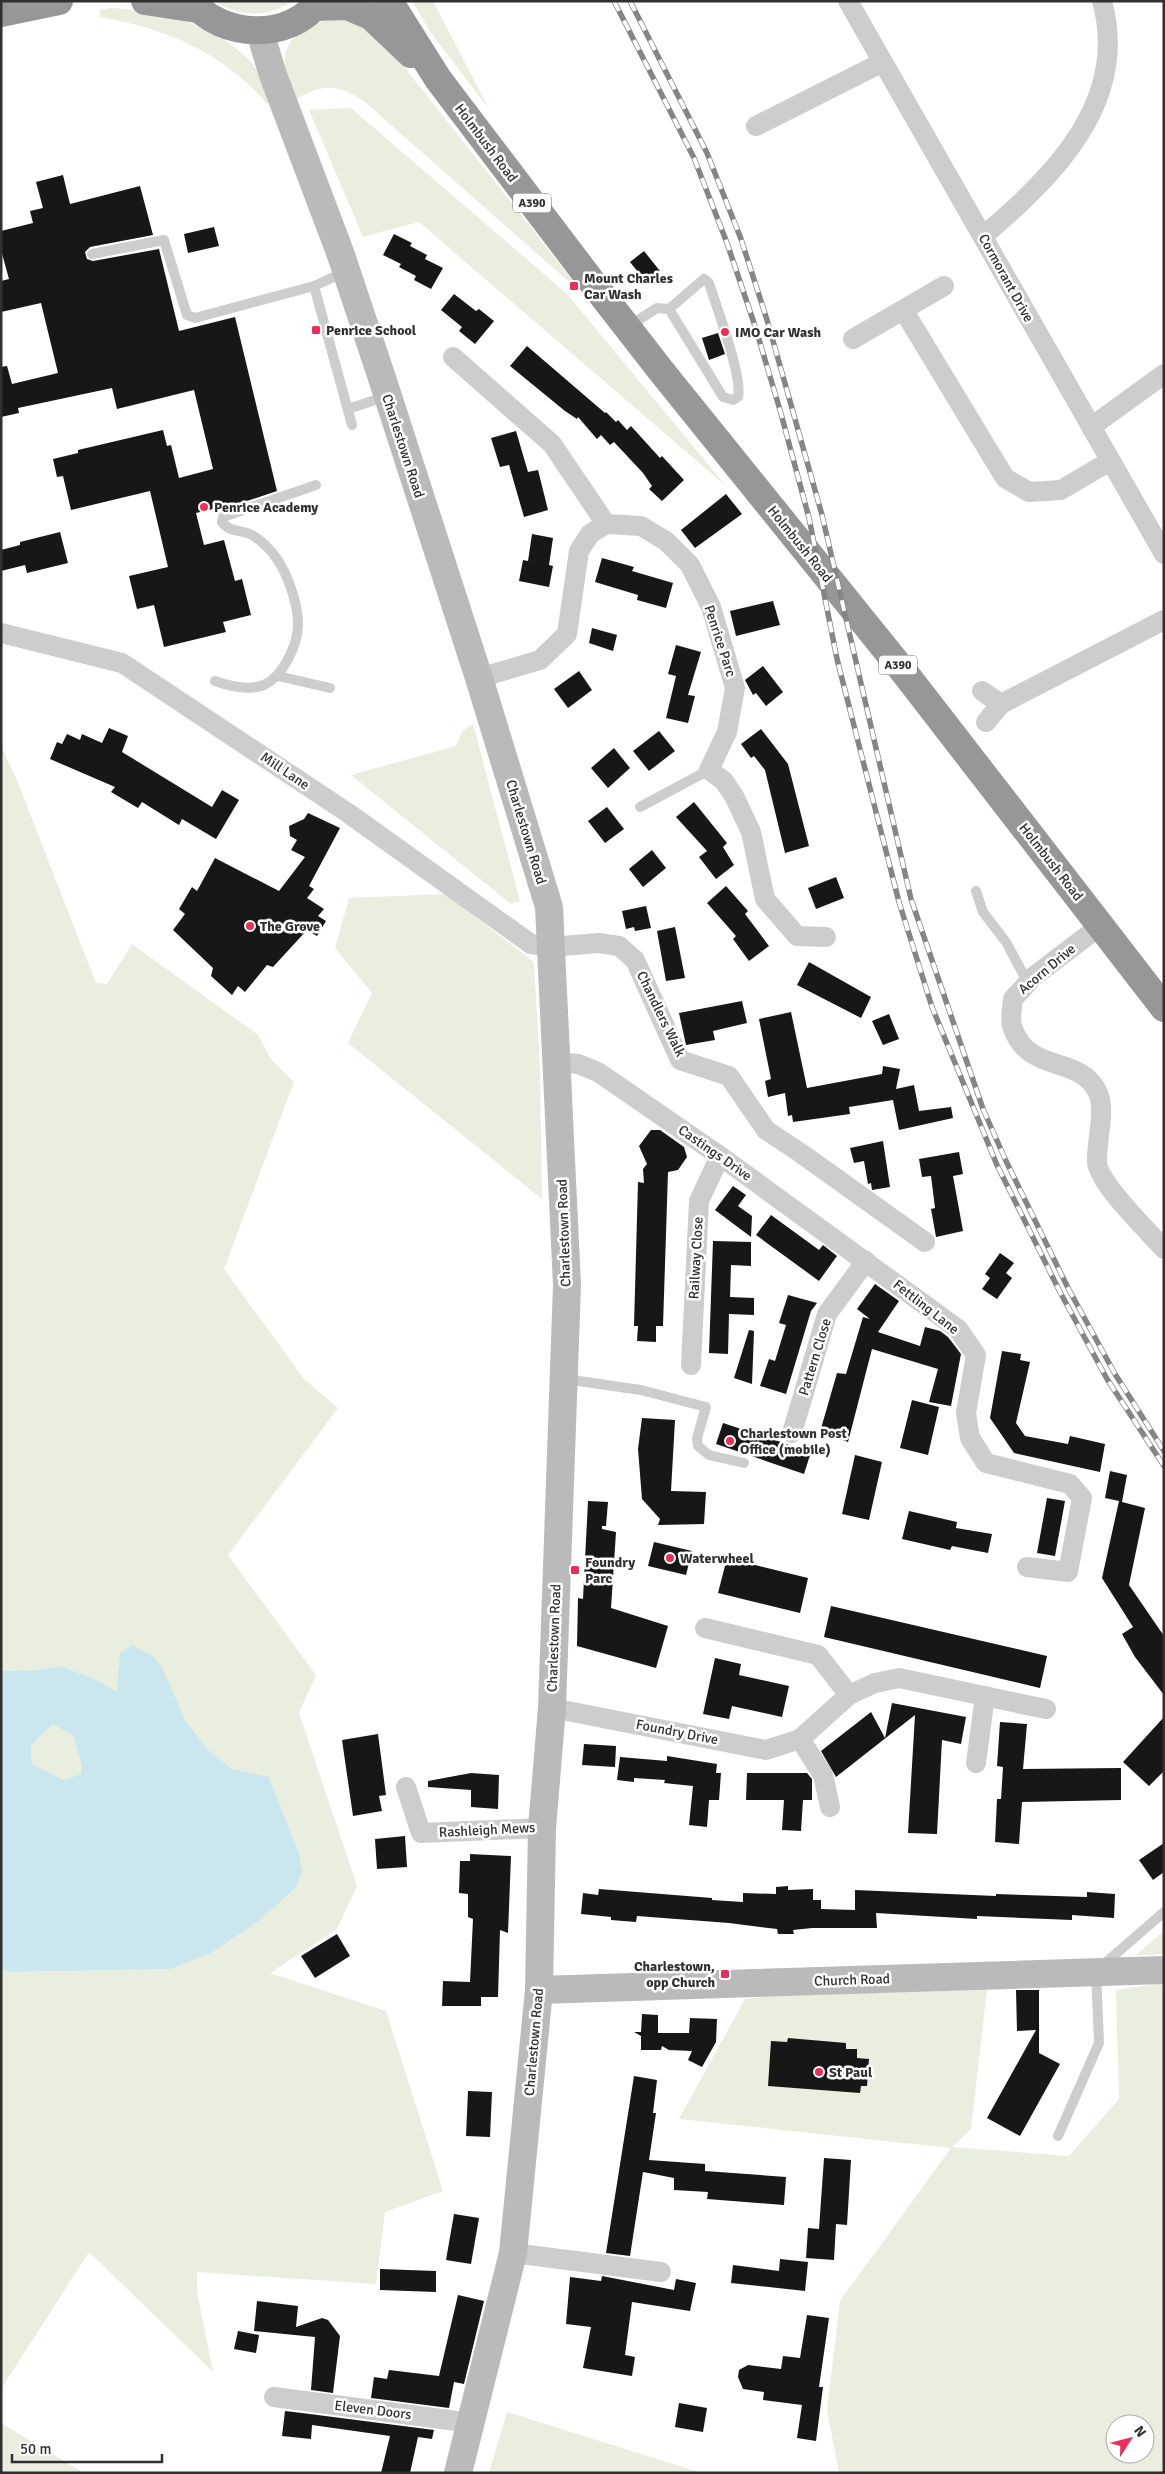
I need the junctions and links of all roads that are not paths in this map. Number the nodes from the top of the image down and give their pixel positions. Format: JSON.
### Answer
{"nodes":[{"id":1,"x":59,"y":1,"type":"edge"},
{"id":2,"x":144,"y":1,"type":"edge"},
{"id":3,"x":389,"y":1,"type":"edge"},
{"id":4,"x":848,"y":1,"type":"edge"},
{"id":5,"x":1102,"y":1,"type":"edge"},
{"id":6,"x":317,"y":4,"type":"edge"},
{"id":7,"x":194,"y":5,"type":"edge"},
{"id":8,"x":4,"y":13,"type":"edge"},
{"id":9,"x":260,"y":32,"type":"junction"},
{"id":10,"x":883,"y":62,"type":"junction"},
{"id":11,"x":438,"y":79,"type":"junction"},
{"id":12,"x":756,"y":126,"type":"dead end"},
{"id":13,"x":983,"y":236,"type":"junction"},
{"id":14,"x":92,"y":254,"type":"dead end"},
{"id":15,"x":346,"y":272,"type":"junction"},
{"id":16,"x":314,"y":286,"type":"junction"},
{"id":17,"x":944,"y":286,"type":"dead end"},
{"id":18,"x":669,"y":309,"type":"junction"},
{"id":19,"x":904,"y":311,"type":"junction"},
{"id":20,"x":627,"y":327,"type":"junction"},
{"id":21,"x":853,"y":339,"type":"dead end"},
{"id":22,"x":453,"y":357,"type":"dead end"},
{"id":23,"x":1164,"y":374,"type":"edge"},
{"id":24,"x":387,"y":396,"type":"junction"},
{"id":25,"x":348,"y":410,"type":"junction"},
{"id":26,"x":352,"y":425,"type":"dead end"},
{"id":27,"x":1091,"y":427,"type":"junction"},
{"id":28,"x":1110,"y":461,"type":"junction"},
{"id":29,"x":316,"y":485,"type":"dead end"},
{"id":30,"x":606,"y":524,"type":"junction"},
{"id":31,"x":1164,"y":554,"type":"edge"},
{"id":32,"x":1164,"y":620,"type":"edge"},
{"id":33,"x":1,"y":633,"type":"edge"},
{"id":34,"x":278,"y":676,"type":"junction"},
{"id":35,"x":479,"y":678,"type":"junction"},
{"id":36,"x":215,"y":681,"type":"dead end"},
{"id":37,"x":330,"y":688,"type":"dead end"},
{"id":38,"x":982,"y":691,"type":"dead end"},
{"id":39,"x":1001,"y":704,"type":"junction"},
{"id":40,"x":986,"y":722,"type":"dead end"},
{"id":41,"x":709,"y":770,"type":"junction"},
{"id":42,"x":640,"y":807,"type":"dead end"},
{"id":43,"x":976,"y":891,"type":"dead end"},
{"id":44,"x":1100,"y":926,"type":"junction"},
{"id":45,"x":826,"y":936,"type":"dead end"},
{"id":46,"x":550,"y":947,"type":"junction"},
{"id":47,"x":1028,"y":983,"type":"junction"},
{"id":48,"x":1164,"y":1008,"type":"edge"},
{"id":49,"x":556,"y":1062,"type":"junction"},
{"id":50,"x":720,"y":1156,"type":"junction"},
{"id":51,"x":925,"y":1242,"type":"dead end"},
{"id":52,"x":1164,"y":1249,"type":"edge"},
{"id":53,"x":866,"y":1261,"type":"junction"},
{"id":54,"x":691,"y":1365,"type":"dead end"},
{"id":55,"x":563,"y":1379,"type":"junction"},
{"id":56,"x":792,"y":1433,"type":"dead end"},
{"id":57,"x":744,"y":1463,"type":"dead end"},
{"id":58,"x":1027,"y":1567,"type":"dead end"},
{"id":59,"x":705,"y":1628,"type":"dead end"},
{"id":60,"x":849,"y":1695,"type":"junction"},
{"id":61,"x":985,"y":1696,"type":"junction"},
{"id":62,"x":552,"y":1708,"type":"junction"},
{"id":63,"x":1046,"y":1709,"type":"dead end"},
{"id":64,"x":800,"y":1739,"type":"junction"},
{"id":65,"x":976,"y":1763,"type":"dead end"},
{"id":66,"x":406,"y":1787,"type":"dead end"},
{"id":67,"x":830,"y":1807,"type":"dead end"},
{"id":68,"x":542,"y":1828,"type":"junction"},
{"id":69,"x":1164,"y":1912,"type":"edge"},
{"id":70,"x":1164,"y":1970,"type":"edge"},
{"id":71,"x":1096,"y":1971,"type":"junction"},
{"id":72,"x":540,"y":1990,"type":"junction"},
{"id":73,"x":1058,"y":2136,"type":"dead end"},
{"id":74,"x":513,"y":2253,"type":"junction"},
{"id":75,"x":661,"y":2272,"type":"dead end"},
{"id":76,"x":274,"y":2397,"type":"dead end"},
{"id":77,"x":472,"y":2424,"type":"junction"},
{"id":78,"x":458,"y":2473,"type":"edge"}],
"edges":[{"from":1,"to":8,"type":"highway"},
{"from":2,"to":7,"type":"highway","number":"A390"},
{"from":3,"to":11,"type":"highway","number":"A390"},
{"from":4,"to":10,"type":"street","name":"Cormorant Drive"},
{"from":5,"to":13,"type":"street"},
{"from":6,"to":9,"type":"highway","number":"A390"},
{"from":6,"to":11,"type":"highway","number":"A390"},
{"from":7,"to":9,"type":"highway","number":"A390"},
{"from":9,"to":15,"type":"street","name":"Charlestown Road"},
{"from":10,"to":12,"type":"street"},
{"from":10,"to":13,"type":"street","name":"Cormorant Drive"},
{"from":11,"to":20,"type":"highway","name":"Holmbush Road","number":"A390"},
{"from":13,"to":27,"type":"street","name":"Cormorant Drive"},
{"from":14,"to":16,"type":"lane"},
{"from":15,"to":16,"type":"lane"},
{"from":15,"to":24,"type":"street","name":"Charlestown Road"},
{"from":16,"to":25,"type":"lane"},
{"from":17,"to":19,"type":"street"},
{"from":18,"to":18,"type":"lane"},
{"from":18,"to":20,"type":"lane"},
{"from":19,"to":21,"type":"street"},
{"from":19,"to":28,"type":"street"},
{"from":20,"to":44,"type":"highway","name":"Holmbush Road","number":"A390"},
{"from":22,"to":30,"type":"street"},
{"from":23,"to":27,"type":"street"},
{"from":24,"to":25,"type":"lane"},
{"from":24,"to":35,"type":"street","name":"Charlestown Road"},
{"from":25,"to":26,"type":"lane"},
{"from":27,"to":28,"type":"street","name":"Cormorant Drive"},
{"from":28,"to":31,"type":"street","name":"Cormorant Drive"},
{"from":29,"to":34,"type":"lane"},
{"from":30,"to":35,"type":"street"},
{"from":30,"to":41,"type":"street","name":"Penrice Parc"},
{"from":32,"to":39,"type":"street"},
{"from":33,"to":46,"type":"street","name":"Mill Lane"},
{"from":34,"to":36,"type":"lane"},
{"from":34,"to":37,"type":"lane"},
{"from":35,"to":46,"type":"street","name":"Charlestown Road"},
{"from":38,"to":39,"type":"street"},
{"from":39,"to":40,"type":"street"},
{"from":41,"to":42,"type":"lane"},
{"from":41,"to":45,"type":"street"},
{"from":43,"to":47,"type":"lane"},
{"from":44,"to":47,"type":"street","name":"Acorn Drive"},
{"from":44,"to":48,"type":"highway","name":"Holmbush Road","number":"A390"},
{"from":46,"to":49,"type":"street","name":"Charlestown Road"},
{"from":46,"to":51,"type":"street","name":"Chandlers Walk"},
{"from":47,"to":52,"type":"street","name":"Acorn Drive"},
{"from":49,"to":50,"type":"street","name":"Castings Drive"},
{"from":49,"to":55,"type":"street","name":"Charlestown Road"},
{"from":50,"to":53,"type":"street","name":"Castings Drive"},
{"from":50,"to":54,"type":"street","name":"Railway Close"},
{"from":53,"to":56,"type":"street","name":"Pattern Close"},
{"from":53,"to":58,"type":"street","name":"Fettling Lane"},
{"from":55,"to":57,"type":"lane"},
{"from":55,"to":62,"type":"street","name":"Charlestown Road"},
{"from":59,"to":60,"type":"street"},
{"from":60,"to":61,"type":"street","name":"Foundry Drive"},
{"from":60,"to":64,"type":"street","name":"Foundry Drive"},
{"from":61,"to":63,"type":"street","name":"Foundry Drive"},
{"from":61,"to":65,"type":"street"},
{"from":62,"to":64,"type":"street","name":"Foundry Drive"},
{"from":62,"to":68,"type":"street","name":"Charlestown Road"},
{"from":64,"to":67,"type":"street"},
{"from":66,"to":68,"type":"street","name":"Rashleigh Mews"},
{"from":68,"to":72,"type":"street","name":"Charlestown Road"},
{"from":69,"to":71,"type":"lane"},
{"from":70,"to":71,"type":"street","name":"Church Road"},
{"from":71,"to":72,"type":"street","name":"Church Road"},
{"from":71,"to":73,"type":"lane"},
{"from":72,"to":74,"type":"street","name":"Charlestown Road"},
{"from":74,"to":75,"type":"street"},
{"from":74,"to":77,"type":"street","name":"Charlestown Road"},
{"from":76,"to":77,"type":"street","name":"Eleven Doors"},
{"from":77,"to":78,"type":"street","name":"Charlestown Road"}]}
